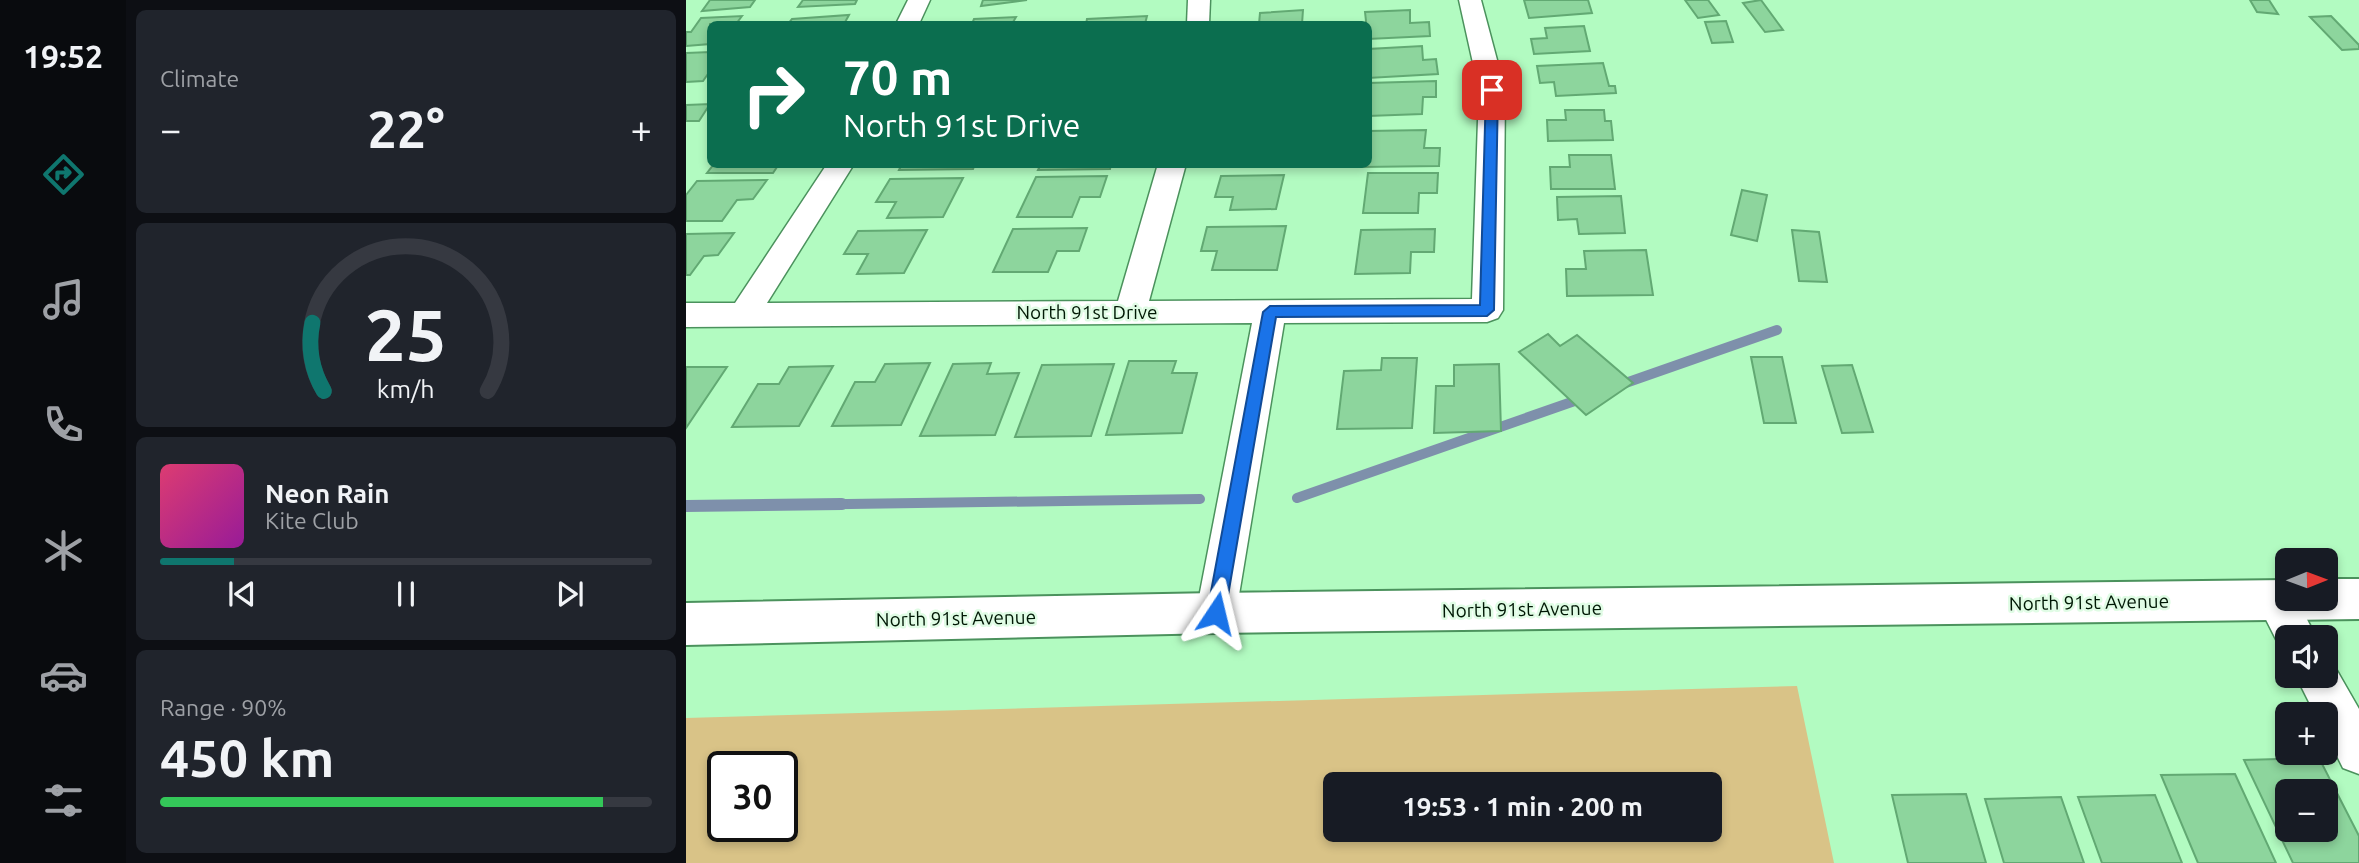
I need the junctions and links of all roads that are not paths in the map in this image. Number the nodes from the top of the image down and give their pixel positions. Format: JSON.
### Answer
{"nodes":[{"id":1,"x":919,"y":0,"type":"edge"},
{"id":2,"x":1199,"y":0,"type":"edge"},
{"id":3,"x":1470,"y":0,"type":"edge"},
{"id":4,"x":909,"y":21,"type":"edge"},
{"id":5,"x":1198,"y":21,"type":"edge"},
{"id":6,"x":838,"y":168,"type":"edge"},
{"id":7,"x":1171,"y":168,"type":"edge"},
{"id":8,"x":1130,"y":312,"type":"junction"},
{"id":9,"x":1270,"y":312,"type":"junction"},
{"id":10,"x":744,"y":314,"type":"junction"},
{"id":11,"x":686,"y":315,"type":"edge"},
{"id":12,"x":2338,"y":599,"type":"edge"},
{"id":13,"x":2359,"y":599,"type":"edge"},
{"id":14,"x":2275,"y":600,"type":"edge"},
{"id":15,"x":1216,"y":613,"type":"junction"},
{"id":16,"x":686,"y":624,"type":"edge"},
{"id":17,"x":2324,"y":688,"type":"edge"},
{"id":18,"x":2359,"y":752,"type":"edge"}],
"edges":[{"from":1,"to":4,"type":"street"},
{"from":2,"to":5,"type":"street"},
{"from":3,"to":9,"type":"street","name":"North 91st Drive"},
{"from":6,"to":10,"type":"street"},
{"from":7,"to":8,"type":"street"},
{"from":8,"to":9,"type":"street","name":"North 91st Drive"},
{"from":8,"to":10,"type":"street","name":"North 91st Drive"},
{"from":9,"to":15,"type":"street"},
{"from":10,"to":11,"type":"street","name":"North 91st Drive"},
{"from":12,"to":13,"type":"main road","name":"North 91st Avenue"},
{"from":14,"to":15,"type":"main road","name":"North 91st Avenue"},
{"from":15,"to":16,"type":"main road","name":"North 91st Avenue"},
{"from":17,"to":18,"type":"street"}]}
